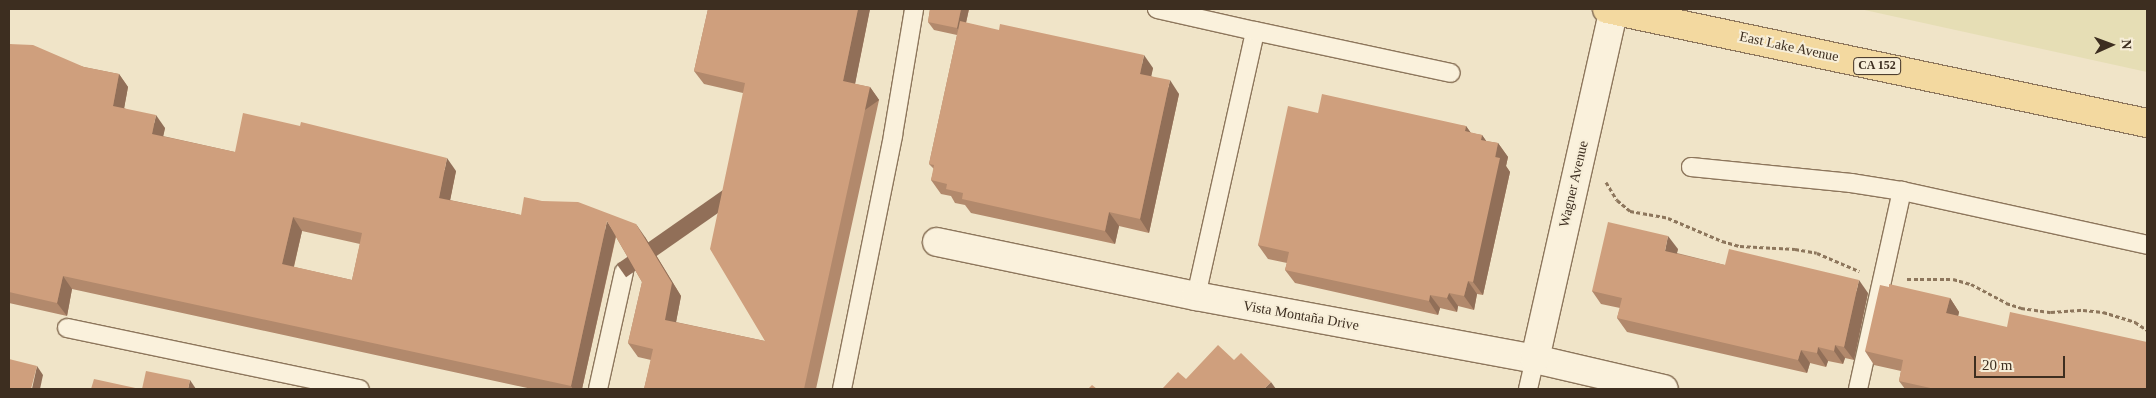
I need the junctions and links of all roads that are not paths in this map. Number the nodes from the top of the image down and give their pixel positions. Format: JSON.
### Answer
{"nodes":[{"id":1,"x":914,"y":9,"type":"edge"},
{"id":2,"x":1157,"y":9,"type":"edge"},
{"id":3,"x":1611,"y":9,"type":"edge"},
{"id":4,"x":1255,"y":31,"type":"junction"},
{"id":5,"x":1451,"y":73,"type":"dead end"},
{"id":6,"x":2147,"y":123,"type":"edge"},
{"id":7,"x":1691,"y":167,"type":"dead end"},
{"id":8,"x":1902,"y":191,"type":"junction"},
{"id":9,"x":938,"y":242,"type":"dead end"},
{"id":10,"x":2147,"y":245,"type":"edge"},
{"id":11,"x":624,"y":272,"type":"edge"},
{"id":12,"x":1196,"y":296,"type":"junction"},
{"id":13,"x":67,"y":328,"type":"dead end"},
{"id":14,"x":1535,"y":359,"type":"junction"},
{"id":15,"x":360,"y":389,"type":"edge"},
{"id":16,"x":598,"y":389,"type":"edge"},
{"id":17,"x":842,"y":389,"type":"edge"},
{"id":18,"x":1528,"y":389,"type":"edge"},
{"id":19,"x":1664,"y":389,"type":"edge"},
{"id":20,"x":1858,"y":389,"type":"edge"}],
"edges":[{"from":1,"to":17,"type":"lane"},
{"from":2,"to":4,"type":"lane"},
{"from":3,"to":6,"type":"main road","name":"East Lake Avenue","number":"CA 152"},
{"from":3,"to":14,"type":"street","name":"Wagner Avenue"},
{"from":4,"to":5,"type":"lane"},
{"from":4,"to":12,"type":"lane"},
{"from":7,"to":8,"type":"lane"},
{"from":8,"to":10,"type":"lane"},
{"from":8,"to":20,"type":"lane"},
{"from":9,"to":12,"type":"street","name":"Vista Montaña Drive"},
{"from":11,"to":16,"type":"lane"},
{"from":12,"to":14,"type":"street","name":"Vista Montaña Drive"},
{"from":13,"to":15,"type":"lane"},
{"from":14,"to":18,"type":"lane"},
{"from":14,"to":19,"type":"street","name":"Vista Montaña Drive"}]}
